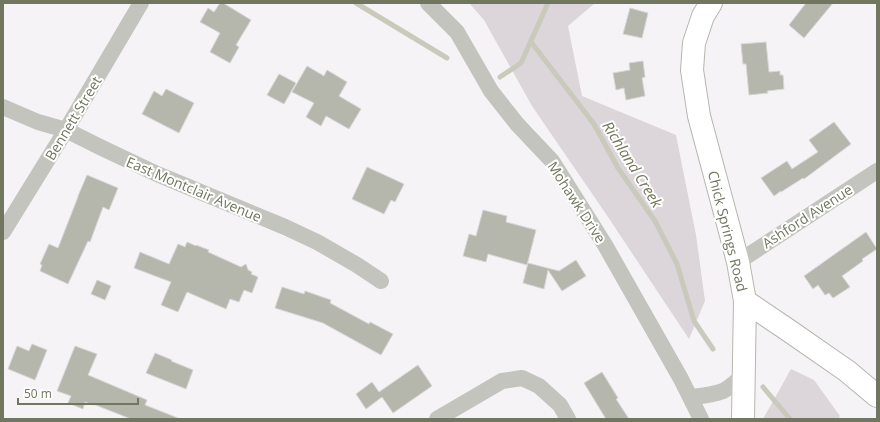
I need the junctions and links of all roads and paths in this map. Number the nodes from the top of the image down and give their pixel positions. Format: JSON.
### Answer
{"nodes":[{"id":1,"x":141,"y":3,"type":"edge"},
{"id":2,"x":428,"y":3,"type":"edge"},
{"id":3,"x":711,"y":3,"type":"edge"},
{"id":4,"x":3,"y":107,"type":"edge"},
{"id":5,"x":66,"y":130,"type":"junction"},
{"id":6,"x":877,"y":171,"type":"edge"},
{"id":7,"x":3,"y":232,"type":"edge"},
{"id":8,"x":738,"y":262,"type":"junction"},
{"id":9,"x":381,"y":281,"type":"dead end"},
{"id":10,"x":745,"y":301,"type":"junction"},
{"id":11,"x":744,"y":374,"type":"junction"},
{"id":12,"x":877,"y":396,"type":"edge"},
{"id":13,"x":691,"y":397,"type":"junction"},
{"id":14,"x":437,"y":419,"type":"edge"},
{"id":15,"x":568,"y":419,"type":"edge"},
{"id":16,"x":701,"y":419,"type":"edge"},
{"id":17,"x":743,"y":419,"type":"edge"}],
"edges":[{"from":1,"to":5,"type":"street","name":"Bennett Street"},
{"from":2,"to":13,"type":"street","name":"Mohawk Drive"},
{"from":3,"to":8,"type":"street","name":"Chick Springs Road"},
{"from":4,"to":5,"type":"street","name":"East Montclair Avenue"},
{"from":5,"to":7,"type":"street","name":"Bennett Street"},
{"from":5,"to":9,"type":"street","name":"East Montclair Avenue"},
{"from":6,"to":8,"type":"street","name":"Ashford Avenue"},
{"from":8,"to":10,"type":"street","name":"Chick Springs Road"},
{"from":10,"to":11,"type":"street"},
{"from":10,"to":12,"type":"street","name":"Chick Springs Road"},
{"from":11,"to":13,"type":"street"},
{"from":11,"to":17,"type":"street"},
{"from":13,"to":16,"type":"street","name":"Mohawk Drive"},
{"from":14,"to":15,"type":"street"}]}
